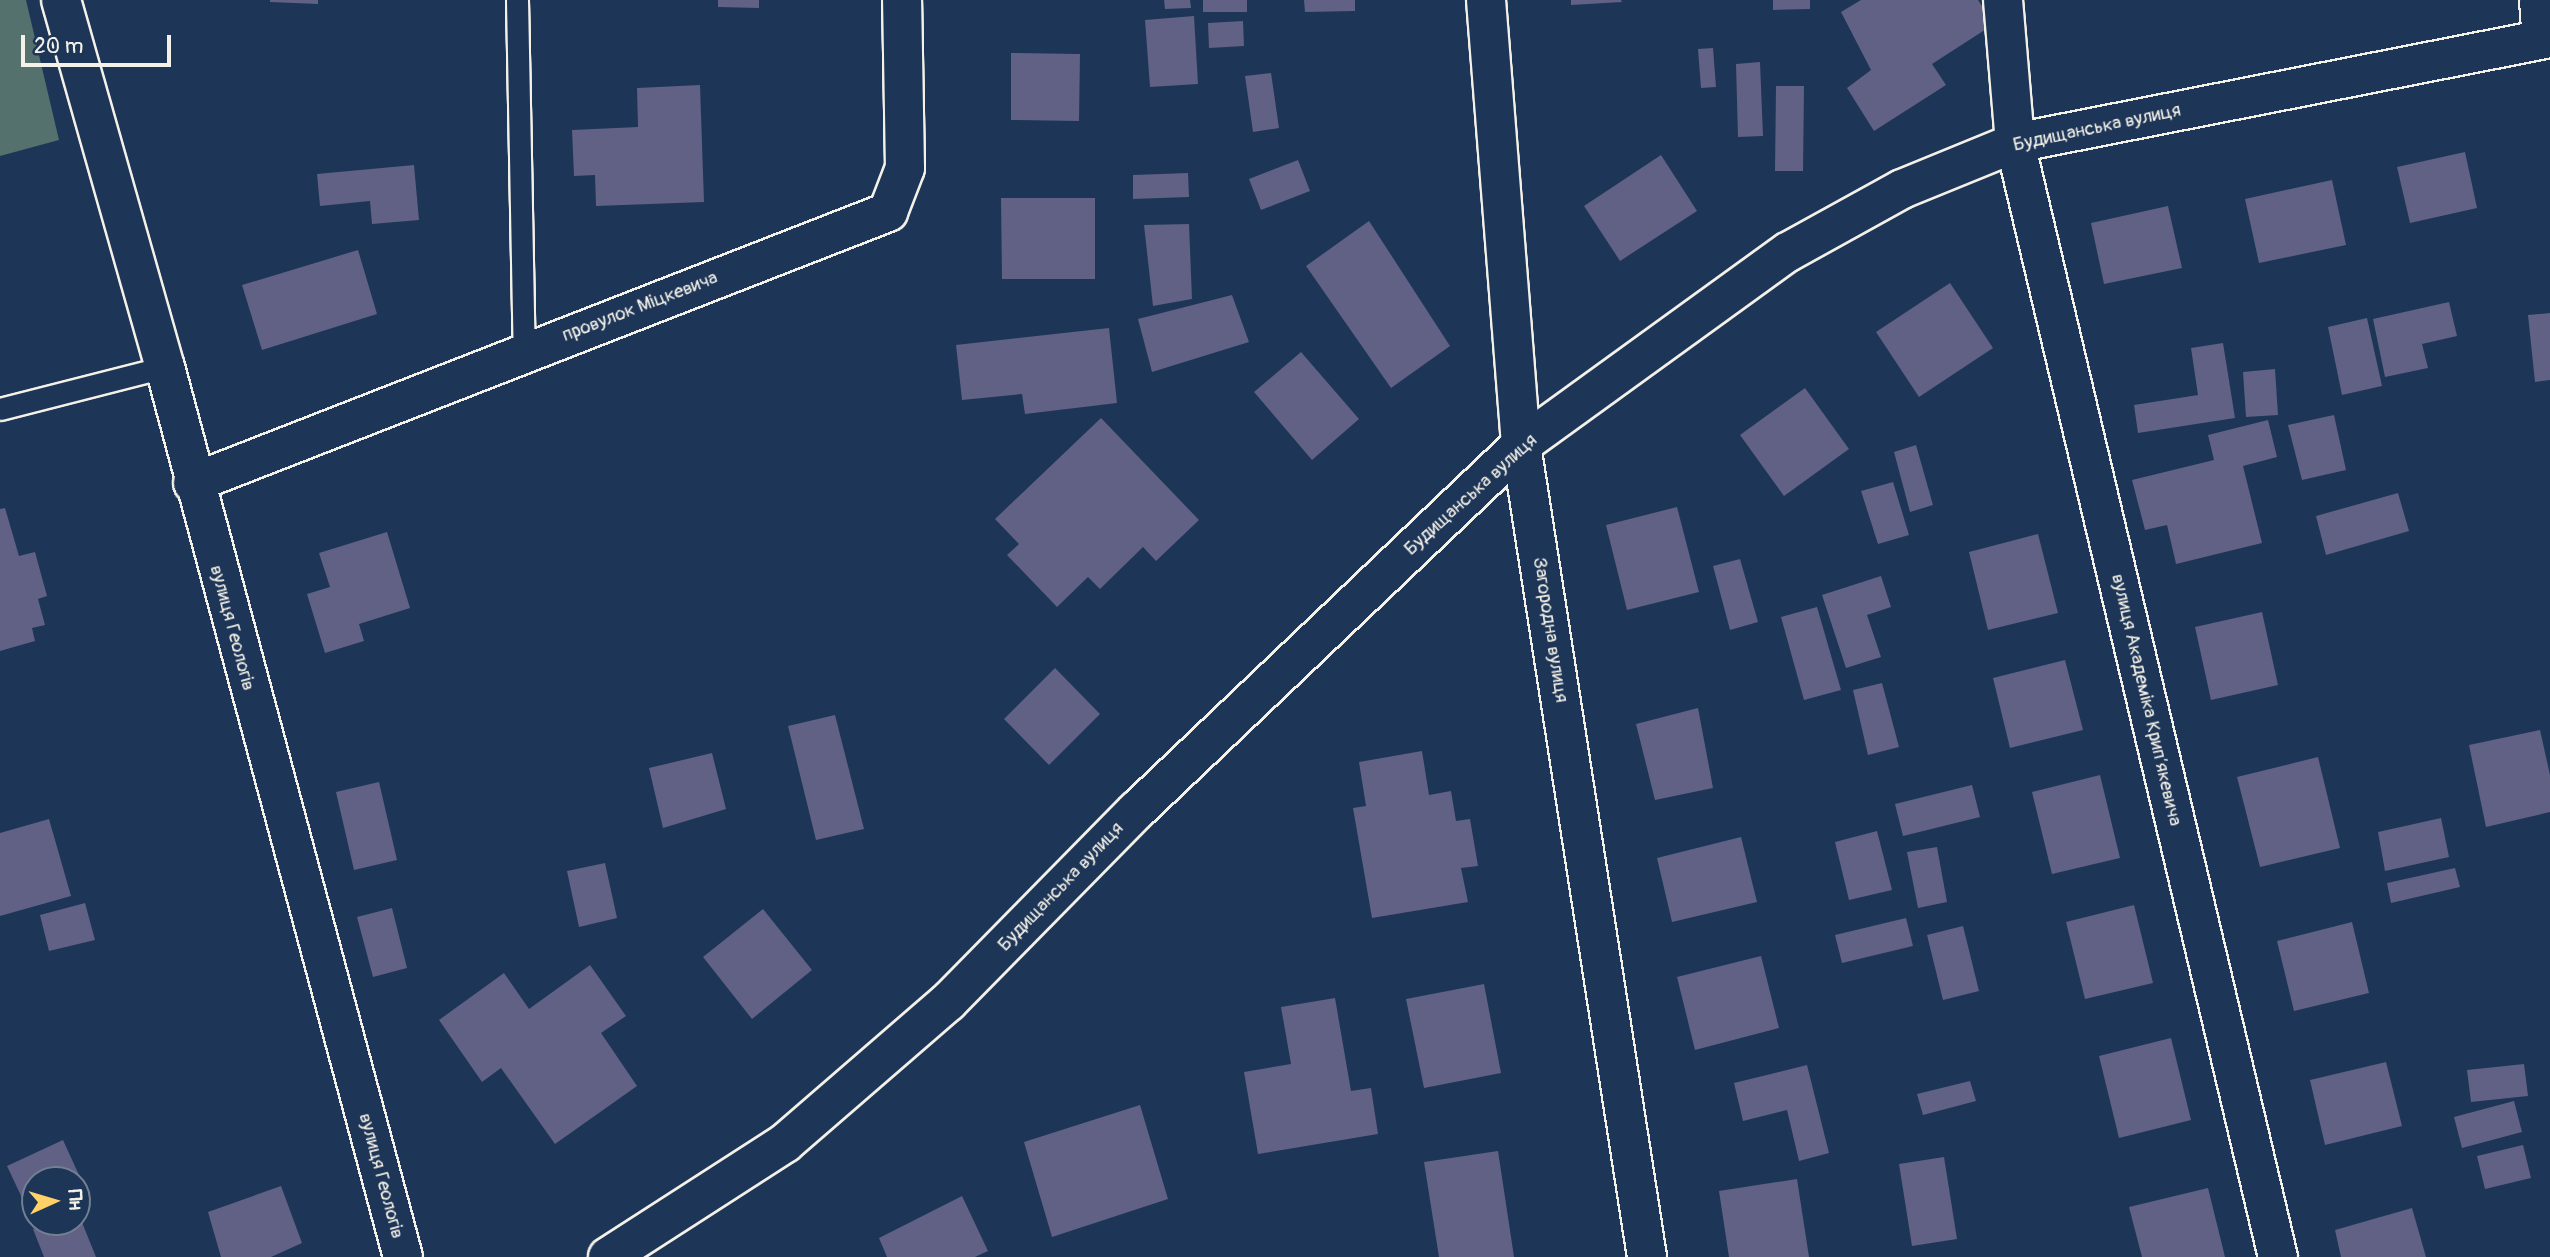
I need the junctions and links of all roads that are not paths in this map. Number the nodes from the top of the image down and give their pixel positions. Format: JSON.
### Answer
{"nodes":[{"id":1,"x":61,"y":0,"type":"edge"},
{"id":2,"x":517,"y":0,"type":"edge"},
{"id":3,"x":902,"y":0,"type":"edge"},
{"id":4,"x":1486,"y":0,"type":"edge"},
{"id":5,"x":2003,"y":0,"type":"edge"},
{"id":6,"x":2539,"y":0,"type":"edge"},
{"id":7,"x":2546,"y":38,"type":"edge"},
{"id":8,"x":2015,"y":144,"type":"junction"},
{"id":9,"x":524,"y":352,"type":"junction"},
{"id":10,"x":165,"y":367,"type":"junction"},
{"id":11,"x":0,"y":409,"type":"edge"},
{"id":12,"x":1521,"y":445,"type":"junction"},
{"id":13,"x":193,"y":483,"type":"junction"},
{"id":14,"x":403,"y":1257,"type":"edge"},
{"id":15,"x":608,"y":1257,"type":"edge"},
{"id":16,"x":1647,"y":1257,"type":"edge"},
{"id":17,"x":2278,"y":1257,"type":"edge"}],
"edges":[{"from":1,"to":10,"type":"street","name":"вулиця Геологів"},
{"from":2,"to":9,"type":"lane"},
{"from":3,"to":9,"type":"street","name":"провулок Міцкевича"},
{"from":4,"to":12,"type":"street","name":"Загородна вулиця"},
{"from":5,"to":8,"type":"street","name":"вулиця Академіка Крипʼякевича"},
{"from":6,"to":7,"type":"street"},
{"from":7,"to":8,"type":"street","name":"Будищанська вулиця"},
{"from":8,"to":12,"type":"street","name":"Будищанська вулиця"},
{"from":8,"to":17,"type":"street","name":"вулиця Академіка Крипʼякевича"},
{"from":9,"to":13,"type":"street","name":"провулок Міцкевича"},
{"from":10,"to":11,"type":"lane"},
{"from":10,"to":13,"type":"street","name":"вулиця Геологів"},
{"from":12,"to":15,"type":"street","name":"Будищанська вулиця"},
{"from":12,"to":16,"type":"street","name":"Загородна вулиця"},
{"from":13,"to":14,"type":"street","name":"вулиця Геологів"}]}
